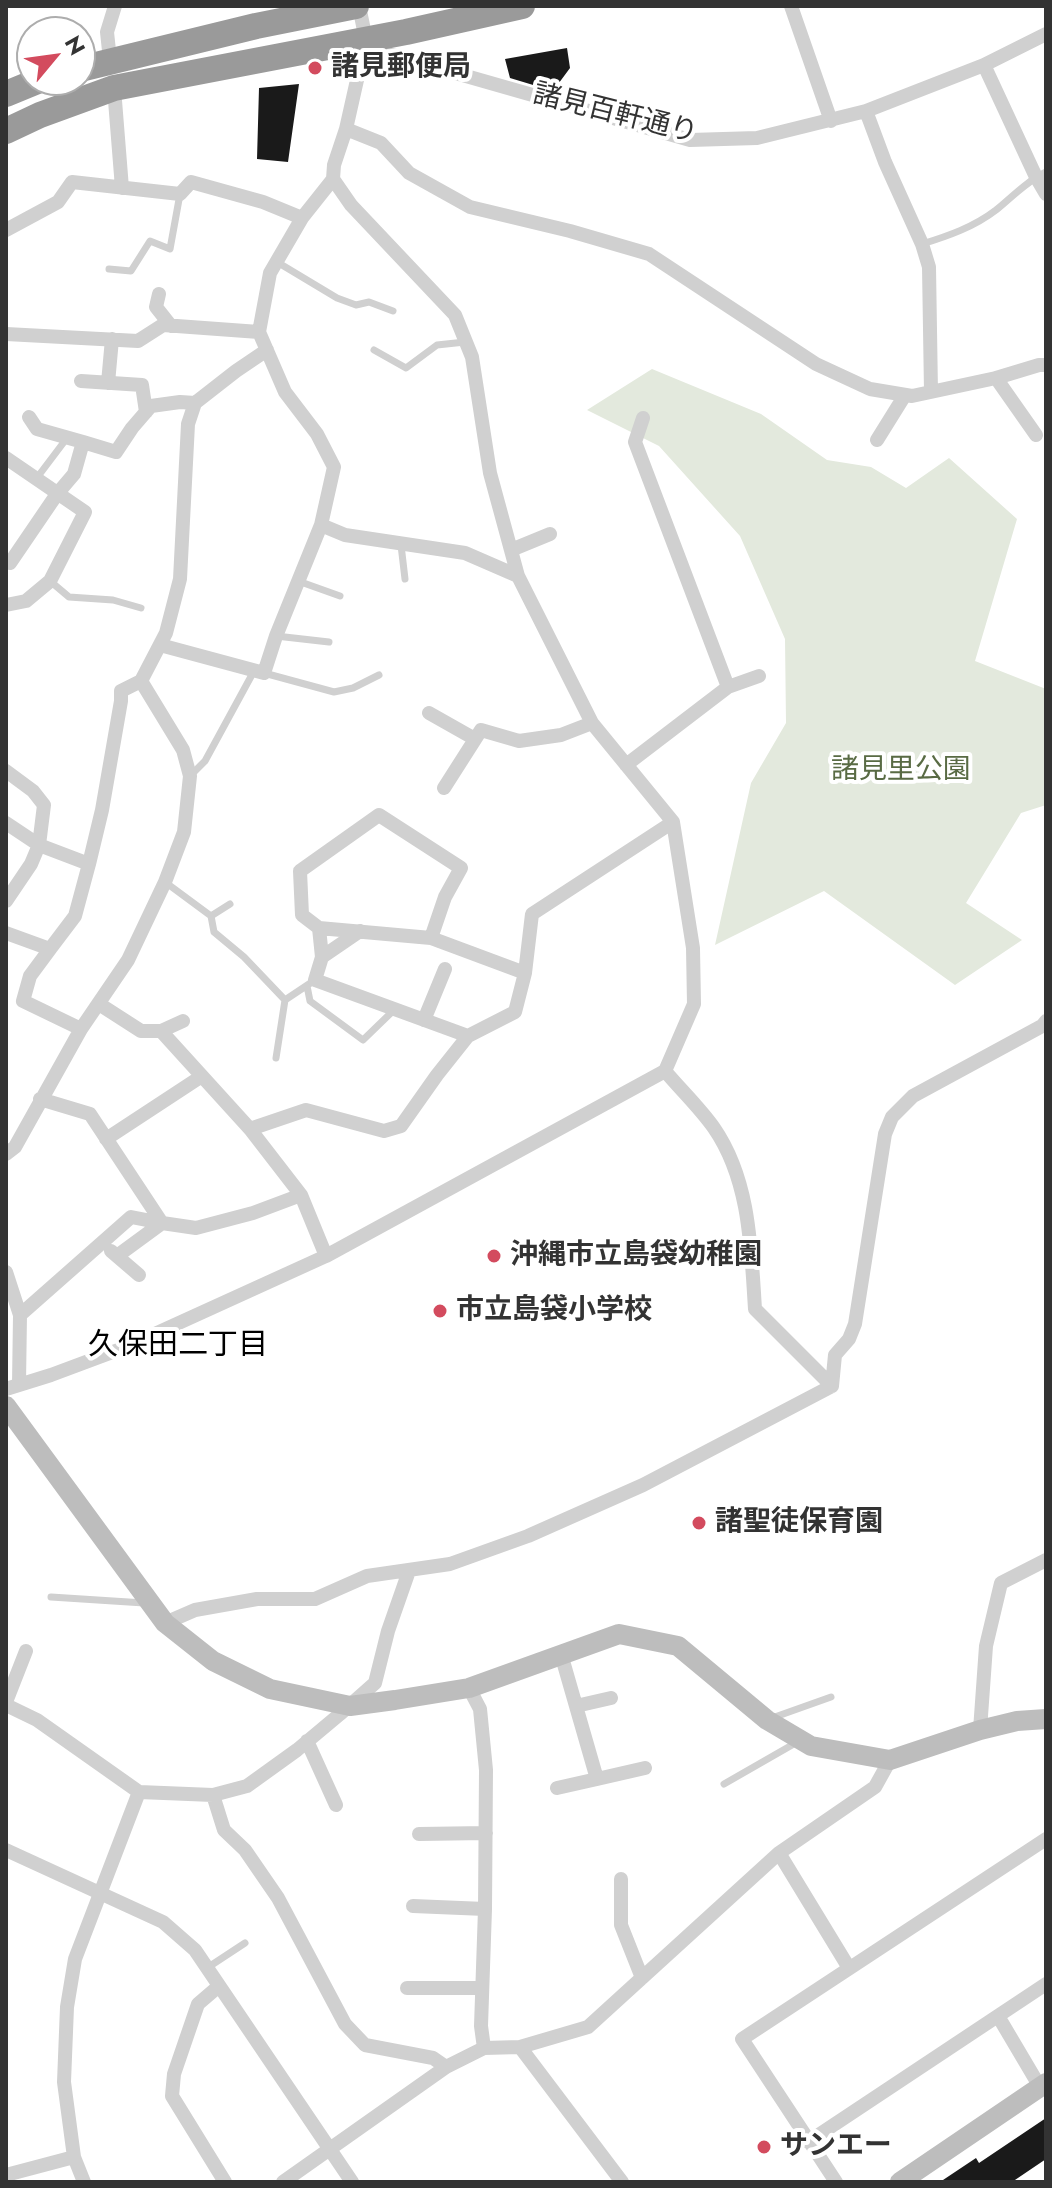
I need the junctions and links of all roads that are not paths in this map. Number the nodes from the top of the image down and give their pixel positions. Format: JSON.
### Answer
{"nodes":[{"id":1,"x":115,"y":6,"type":"edge"},
{"id":2,"x":357,"y":6,"type":"edge"},
{"id":3,"x":522,"y":6,"type":"edge"},
{"id":4,"x":791,"y":6,"type":"edge"},
{"id":5,"x":463,"y":13,"type":"edge"},
{"id":6,"x":258,"y":17,"type":"edge"},
{"id":7,"x":1046,"y":34,"type":"edge"},
{"id":8,"x":366,"y":40,"type":"junction"},
{"id":9,"x":110,"y":60,"type":"junction"},
{"id":10,"x":96,"y":64,"type":"edge"},
{"id":11,"x":984,"y":65,"type":"junction"},
{"id":12,"x":114,"y":88,"type":"junction"},
{"id":13,"x":866,"y":111,"type":"junction"},
{"id":14,"x":831,"y":121,"type":"junction"},
{"id":15,"x":346,"y":129,"type":"junction"},
{"id":16,"x":6,"y":131,"type":"edge"},
{"id":17,"x":1041,"y":175,"type":"edge"},
{"id":18,"x":333,"y":179,"type":"junction"},
{"id":19,"x":122,"y":188,"type":"junction"},
{"id":20,"x":180,"y":194,"type":"junction"},
{"id":21,"x":1046,"y":194,"type":"edge"},
{"id":22,"x":302,"y":218,"type":"junction"},
{"id":23,"x":6,"y":230,"type":"edge"},
{"id":24,"x":922,"y":244,"type":"junction"},
{"id":25,"x":277,"y":262,"type":"junction"},
{"id":26,"x":109,"y":269,"type":"dead end"},
{"id":27,"x":159,"y":294,"type":"dead end"},
{"id":28,"x":393,"y":311,"type":"dead end"},
{"id":29,"x":171,"y":326,"type":"junction"},
{"id":30,"x":259,"y":332,"type":"junction"},
{"id":31,"x":6,"y":334,"type":"edge"},
{"id":32,"x":112,"y":339,"type":"junction"},
{"id":33,"x":465,"y":342,"type":"junction"},
{"id":34,"x":267,"y":350,"type":"junction"},
{"id":35,"x":374,"y":350,"type":"dead end"},
{"id":36,"x":1046,"y":365,"type":"edge"},
{"id":37,"x":996,"y":378,"type":"junction"},
{"id":38,"x":81,"y":381,"type":"dead end"},
{"id":39,"x":108,"y":383,"type":"junction"},
{"id":40,"x":931,"y":392,"type":"junction"},
{"id":41,"x":905,"y":395,"type":"junction"},
{"id":42,"x":195,"y":403,"type":"junction"},
{"id":43,"x":146,"y":412,"type":"junction"},
{"id":44,"x":29,"y":417,"type":"dead end"},
{"id":45,"x":643,"y":418,"type":"dead end"},
{"id":46,"x":1036,"y":435,"type":"dead end"},
{"id":47,"x":67,"y":438,"type":"junction"},
{"id":48,"x":877,"y":440,"type":"dead end"},
{"id":49,"x":83,"y":442,"type":"junction"},
{"id":50,"x":6,"y":458,"type":"edge"},
{"id":51,"x":36,"y":479,"type":"junction"},
{"id":52,"x":57,"y":494,"type":"junction"},
{"id":53,"x":321,"y":525,"type":"junction"},
{"id":54,"x":550,"y":534,"type":"dead end"},
{"id":55,"x":401,"y":545,"type":"junction"},
{"id":56,"x":511,"y":550,"type":"junction"},
{"id":57,"x":10,"y":563,"type":"dead end"},
{"id":58,"x":518,"y":576,"type":"junction"},
{"id":59,"x":405,"y":579,"type":"dead end"},
{"id":60,"x":50,"y":581,"type":"junction"},
{"id":61,"x":298,"y":581,"type":"junction"},
{"id":62,"x":340,"y":596,"type":"dead end"},
{"id":63,"x":6,"y":605,"type":"edge"},
{"id":64,"x":141,"y":608,"type":"dead end"},
{"id":65,"x":276,"y":636,"type":"junction"},
{"id":66,"x":329,"y":642,"type":"dead end"},
{"id":67,"x":160,"y":645,"type":"junction"},
{"id":68,"x":259,"y":672,"type":"junction"},
{"id":69,"x":379,"y":675,"type":"dead end"},
{"id":70,"x":759,"y":676,"type":"dead end"},
{"id":71,"x":141,"y":681,"type":"junction"},
{"id":72,"x":728,"y":687,"type":"junction"},
{"id":73,"x":429,"y":713,"type":"dead end"},
{"id":74,"x":592,"y":723,"type":"junction"},
{"id":75,"x":475,"y":739,"type":"junction"},
{"id":76,"x":626,"y":765,"type":"junction"},
{"id":77,"x":6,"y":771,"type":"edge"},
{"id":78,"x":190,"y":776,"type":"junction"},
{"id":79,"x":444,"y":788,"type":"dead end"},
{"id":80,"x":673,"y":822,"type":"junction"},
{"id":81,"x":6,"y":823,"type":"edge"},
{"id":82,"x":39,"y":845,"type":"junction"},
{"id":83,"x":89,"y":864,"type":"junction"},
{"id":84,"x":165,"y":882,"type":"junction"},
{"id":85,"x":6,"y":901,"type":"edge"},
{"id":86,"x":230,"y":904,"type":"dead end"},
{"id":87,"x":211,"y":916,"type":"junction"},
{"id":88,"x":319,"y":928,"type":"junction"},
{"id":89,"x":360,"y":931,"type":"junction"},
{"id":90,"x":6,"y":933,"type":"edge"},
{"id":91,"x":431,"y":938,"type":"junction"},
{"id":92,"x":50,"y":949,"type":"junction"},
{"id":93,"x":322,"y":957,"type":"junction"},
{"id":94,"x":445,"y":969,"type":"dead end"},
{"id":95,"x":525,"y":973,"type":"junction"},
{"id":96,"x":311,"y":983,"type":"junction"},
{"id":97,"x":285,"y":1000,"type":"junction"},
{"id":98,"x":99,"y":1004,"type":"junction"},
{"id":99,"x":395,"y":1009,"type":"junction"},
{"id":100,"x":424,"y":1020,"type":"junction"},
{"id":101,"x":183,"y":1021,"type":"dead end"},
{"id":102,"x":1046,"y":1021,"type":"edge"},
{"id":103,"x":81,"y":1029,"type":"junction"},
{"id":104,"x":161,"y":1031,"type":"junction"},
{"id":105,"x":468,"y":1036,"type":"junction"},
{"id":106,"x":276,"y":1058,"type":"dead end"},
{"id":107,"x":665,"y":1071,"type":"junction"},
{"id":108,"x":202,"y":1076,"type":"junction"},
{"id":109,"x":40,"y":1099,"type":"junction"},
{"id":110,"x":250,"y":1129,"type":"junction"},
{"id":111,"x":106,"y":1139,"type":"junction"},
{"id":112,"x":6,"y":1154,"type":"edge"},
{"id":113,"x":301,"y":1195,"type":"junction"},
{"id":114,"x":162,"y":1223,"type":"junction"},
{"id":115,"x":102,"y":1243,"type":"junction"},
{"id":116,"x":117,"y":1256,"type":"junction"},
{"id":117,"x":326,"y":1256,"type":"junction"},
{"id":118,"x":6,"y":1272,"type":"edge"},
{"id":119,"x":139,"y":1275,"type":"dead end"},
{"id":120,"x":20,"y":1315,"type":"junction"},
{"id":121,"x":13,"y":1386,"type":"edge"},
{"id":122,"x":832,"y":1386,"type":"junction"},
{"id":123,"x":6,"y":1406,"type":"edge"},
{"id":124,"x":1046,"y":1560,"type":"edge"},
{"id":125,"x":409,"y":1571,"type":"junction"},
{"id":126,"x":51,"y":1597,"type":"dead end"},
{"id":127,"x":150,"y":1604,"type":"junction"},
{"id":128,"x":165,"y":1623,"type":"junction"},
{"id":129,"x":26,"y":1651,"type":"dead end"},
{"id":130,"x":561,"y":1654,"type":"junction"},
{"id":131,"x":469,"y":1688,"type":"junction"},
{"id":132,"x":831,"y":1697,"type":"dead end"},
{"id":133,"x":611,"y":1698,"type":"dead end"},
{"id":134,"x":6,"y":1704,"type":"edge"},
{"id":135,"x":350,"y":1706,"type":"junction"},
{"id":136,"x":576,"y":1706,"type":"junction"},
{"id":137,"x":1046,"y":1719,"type":"edge"},
{"id":138,"x":767,"y":1720,"type":"junction"},
{"id":139,"x":980,"y":1730,"type":"junction"},
{"id":140,"x":801,"y":1740,"type":"junction"},
{"id":141,"x":307,"y":1741,"type":"junction"},
{"id":142,"x":890,"y":1760,"type":"junction"},
{"id":143,"x":645,"y":1768,"type":"dead end"},
{"id":144,"x":597,"y":1779,"type":"junction"},
{"id":145,"x":724,"y":1784,"type":"dead end"},
{"id":146,"x":557,"y":1788,"type":"dead end"},
{"id":147,"x":139,"y":1792,"type":"junction"},
{"id":148,"x":213,"y":1795,"type":"junction"},
{"id":149,"x":336,"y":1805,"type":"dead end"},
{"id":150,"x":486,"y":1833,"type":"junction"},
{"id":151,"x":419,"y":1834,"type":"dead end"},
{"id":152,"x":1046,"y":1839,"type":"edge"},
{"id":153,"x":6,"y":1850,"type":"edge"},
{"id":154,"x":779,"y":1853,"type":"junction"},
{"id":155,"x":621,"y":1879,"type":"dead end"},
{"id":156,"x":101,"y":1892,"type":"junction"},
{"id":157,"x":413,"y":1906,"type":"dead end"},
{"id":158,"x":485,"y":1909,"type":"junction"},
{"id":159,"x":245,"y":1943,"type":"dead end"},
{"id":160,"x":207,"y":1968,"type":"junction"},
{"id":161,"x":849,"y":1968,"type":"junction"},
{"id":162,"x":642,"y":1978,"type":"junction"},
{"id":163,"x":1046,"y":1984,"type":"edge"},
{"id":164,"x":219,"y":1986,"type":"junction"},
{"id":165,"x":407,"y":1988,"type":"dead end"},
{"id":166,"x":482,"y":1988,"type":"junction"},
{"id":167,"x":998,"y":2016,"type":"junction"},
{"id":168,"x":520,"y":2047,"type":"junction"},
{"id":169,"x":484,"y":2048,"type":"junction"},
{"id":170,"x":446,"y":2067,"type":"junction"},
{"id":171,"x":1043,"y":2085,"type":"edge"},
{"id":172,"x":808,"y":2142,"type":"junction"},
{"id":173,"x":329,"y":2149,"type":"junction"},
{"id":174,"x":74,"y":2157,"type":"junction"},
{"id":175,"x":6,"y":2175,"type":"edge"},
{"id":176,"x":84,"y":2182,"type":"edge"},
{"id":177,"x":225,"y":2182,"type":"edge"},
{"id":178,"x":283,"y":2182,"type":"edge"},
{"id":179,"x":352,"y":2182,"type":"edge"},
{"id":180,"x":622,"y":2182,"type":"edge"},
{"id":181,"x":836,"y":2182,"type":"edge"},
{"id":182,"x":900,"y":2182,"type":"edge"}],
"edges":[{"from":1,"to":9,"type":"street"},
{"from":2,"to":6,"type":"highway"},
{"from":2,"to":8,"type":"street"},
{"from":3,"to":5,"type":"highway"},
{"from":4,"to":14,"type":"street"},
{"from":5,"to":8,"type":"highway"},
{"from":6,"to":9,"type":"highway"},
{"from":7,"to":11,"type":"street","name":"諸見百軒通り"},
{"from":8,"to":12,"type":"highway"},
{"from":8,"to":14,"type":"street","name":"諸見百軒通り"},
{"from":8,"to":15,"type":"street"},
{"from":9,"to":10,"type":"highway"},
{"from":11,"to":13,"type":"street","name":"諸見百軒通り"},
{"from":11,"to":17,"type":"street"},
{"from":12,"to":16,"type":"highway"},
{"from":12,"to":19,"type":"street"},
{"from":13,"to":14,"type":"street","name":"諸見百軒通り"},
{"from":13,"to":24,"type":"street"},
{"from":15,"to":18,"type":"street"},
{"from":15,"to":41,"type":"street"},
{"from":17,"to":21,"type":"street"},
{"from":17,"to":24,"type":"lane"},
{"from":18,"to":22,"type":"street"},
{"from":18,"to":33,"type":"street"},
{"from":19,"to":20,"type":"street"},
{"from":19,"to":23,"type":"street"},
{"from":20,"to":22,"type":"street"},
{"from":20,"to":26,"type":"lane"},
{"from":22,"to":25,"type":"street"},
{"from":24,"to":40,"type":"street"},
{"from":25,"to":28,"type":"lane"},
{"from":25,"to":30,"type":"street"},
{"from":27,"to":29,"type":"street"},
{"from":29,"to":30,"type":"street"},
{"from":29,"to":32,"type":"street"},
{"from":30,"to":34,"type":"street"},
{"from":31,"to":32,"type":"street"},
{"from":32,"to":39,"type":"street"},
{"from":33,"to":35,"type":"lane"},
{"from":33,"to":56,"type":"street"},
{"from":34,"to":42,"type":"street"},
{"from":34,"to":53,"type":"street"},
{"from":36,"to":37,"type":"street"},
{"from":37,"to":40,"type":"street"},
{"from":37,"to":46,"type":"street"},
{"from":38,"to":39,"type":"street"},
{"from":39,"to":43,"type":"street"},
{"from":40,"to":41,"type":"street"},
{"from":41,"to":48,"type":"street"},
{"from":42,"to":43,"type":"street"},
{"from":42,"to":67,"type":"street"},
{"from":43,"to":49,"type":"street"},
{"from":44,"to":47,"type":"street"},
{"from":45,"to":72,"type":"street"},
{"from":47,"to":49,"type":"street"},
{"from":47,"to":51,"type":"lane"},
{"from":49,"to":52,"type":"street"},
{"from":50,"to":51,"type":"street"},
{"from":51,"to":52,"type":"street"},
{"from":52,"to":57,"type":"street"},
{"from":52,"to":60,"type":"street"},
{"from":53,"to":55,"type":"street"},
{"from":53,"to":61,"type":"street"},
{"from":54,"to":56,"type":"street"},
{"from":55,"to":58,"type":"street"},
{"from":55,"to":59,"type":"lane"},
{"from":56,"to":58,"type":"street"},
{"from":58,"to":74,"type":"street"},
{"from":60,"to":63,"type":"street"},
{"from":60,"to":64,"type":"lane"},
{"from":61,"to":62,"type":"lane"},
{"from":61,"to":65,"type":"street"},
{"from":65,"to":66,"type":"lane"},
{"from":65,"to":68,"type":"street"},
{"from":67,"to":68,"type":"street"},
{"from":67,"to":71,"type":"street"},
{"from":68,"to":69,"type":"lane"},
{"from":68,"to":78,"type":"lane"},
{"from":70,"to":72,"type":"street"},
{"from":71,"to":78,"type":"street"},
{"from":71,"to":83,"type":"street"},
{"from":72,"to":76,"type":"street"},
{"from":73,"to":75,"type":"street"},
{"from":74,"to":75,"type":"street"},
{"from":74,"to":76,"type":"street"},
{"from":75,"to":79,"type":"street"},
{"from":76,"to":80,"type":"street"},
{"from":77,"to":82,"type":"street"},
{"from":78,"to":84,"type":"street"},
{"from":80,"to":95,"type":"street"},
{"from":80,"to":107,"type":"street"},
{"from":81,"to":82,"type":"street"},
{"from":82,"to":83,"type":"street"},
{"from":82,"to":85,"type":"street"},
{"from":83,"to":92,"type":"street"},
{"from":84,"to":87,"type":"lane"},
{"from":84,"to":98,"type":"street"},
{"from":86,"to":87,"type":"lane"},
{"from":87,"to":97,"type":"lane"},
{"from":88,"to":89,"type":"street"},
{"from":88,"to":91,"type":"street"},
{"from":88,"to":93,"type":"street"},
{"from":89,"to":91,"type":"street"},
{"from":89,"to":93,"type":"street"},
{"from":90,"to":92,"type":"street"},
{"from":91,"to":95,"type":"street"},
{"from":92,"to":103,"type":"street"},
{"from":93,"to":96,"type":"street"},
{"from":94,"to":100,"type":"street"},
{"from":95,"to":105,"type":"street"},
{"from":96,"to":97,"type":"lane"},
{"from":96,"to":99,"type":"street"},
{"from":96,"to":99,"type":"lane"},
{"from":97,"to":106,"type":"lane"},
{"from":98,"to":103,"type":"street"},
{"from":98,"to":104,"type":"street"},
{"from":99,"to":100,"type":"street"},
{"from":100,"to":105,"type":"street"},
{"from":101,"to":104,"type":"street"},
{"from":102,"to":122,"type":"street"},
{"from":103,"to":109,"type":"street"},
{"from":104,"to":108,"type":"street"},
{"from":105,"to":110,"type":"street"},
{"from":107,"to":117,"type":"street"},
{"from":107,"to":122,"type":"street"},
{"from":108,"to":110,"type":"street"},
{"from":108,"to":111,"type":"street"},
{"from":109,"to":111,"type":"street"},
{"from":109,"to":112,"type":"street"},
{"from":110,"to":113,"type":"street"},
{"from":111,"to":114,"type":"street"},
{"from":113,"to":114,"type":"street"},
{"from":113,"to":117,"type":"street"},
{"from":114,"to":115,"type":"street"},
{"from":114,"to":116,"type":"street"},
{"from":115,"to":116,"type":"street"},
{"from":115,"to":120,"type":"street"},
{"from":116,"to":119,"type":"street"},
{"from":117,"to":121,"type":"street"},
{"from":118,"to":120,"type":"street"},
{"from":120,"to":121,"type":"street"},
{"from":122,"to":125,"type":"street"},
{"from":123,"to":127,"type":"street"},
{"from":124,"to":139,"type":"street"},
{"from":125,"to":128,"type":"street"},
{"from":125,"to":135,"type":"street"},
{"from":126,"to":127,"type":"lane"},
{"from":127,"to":128,"type":"street"},
{"from":128,"to":135,"type":"street"},
{"from":129,"to":134,"type":"street"},
{"from":130,"to":131,"type":"street"},
{"from":130,"to":136,"type":"street"},
{"from":130,"to":138,"type":"street"},
{"from":131,"to":135,"type":"street"},
{"from":131,"to":150,"type":"street"},
{"from":132,"to":138,"type":"lane"},
{"from":133,"to":136,"type":"street"},
{"from":134,"to":147,"type":"street"},
{"from":135,"to":141,"type":"street"},
{"from":136,"to":144,"type":"street"},
{"from":137,"to":139,"type":"street"},
{"from":138,"to":140,"type":"street"},
{"from":139,"to":142,"type":"street"},
{"from":140,"to":142,"type":"street"},
{"from":140,"to":145,"type":"lane"},
{"from":141,"to":148,"type":"street"},
{"from":141,"to":149,"type":"street"},
{"from":142,"to":154,"type":"street"},
{"from":143,"to":144,"type":"street"},
{"from":144,"to":146,"type":"street"},
{"from":147,"to":148,"type":"street"},
{"from":147,"to":156,"type":"street"},
{"from":148,"to":170,"type":"street"},
{"from":150,"to":151,"type":"street"},
{"from":150,"to":158,"type":"street"},
{"from":152,"to":161,"type":"street"},
{"from":153,"to":156,"type":"street"},
{"from":154,"to":161,"type":"street"},
{"from":154,"to":162,"type":"street"},
{"from":155,"to":162,"type":"street"},
{"from":156,"to":160,"type":"street"},
{"from":156,"to":174,"type":"street"},
{"from":157,"to":158,"type":"street"},
{"from":158,"to":166,"type":"street"},
{"from":159,"to":160,"type":"lane"},
{"from":160,"to":164,"type":"street"},
{"from":161,"to":172,"type":"street"},
{"from":162,"to":168,"type":"street"},
{"from":163,"to":167,"type":"street"},
{"from":164,"to":173,"type":"street"},
{"from":164,"to":177,"type":"street"},
{"from":165,"to":166,"type":"street"},
{"from":166,"to":169,"type":"street"},
{"from":167,"to":171,"type":"street"},
{"from":167,"to":172,"type":"street"},
{"from":168,"to":169,"type":"street"},
{"from":168,"to":180,"type":"street"},
{"from":169,"to":170,"type":"street"},
{"from":170,"to":173,"type":"street"},
{"from":171,"to":182,"type":"street"},
{"from":172,"to":181,"type":"street"},
{"from":173,"to":178,"type":"street"},
{"from":173,"to":179,"type":"street"},
{"from":174,"to":175,"type":"street"},
{"from":174,"to":176,"type":"street"}]}
